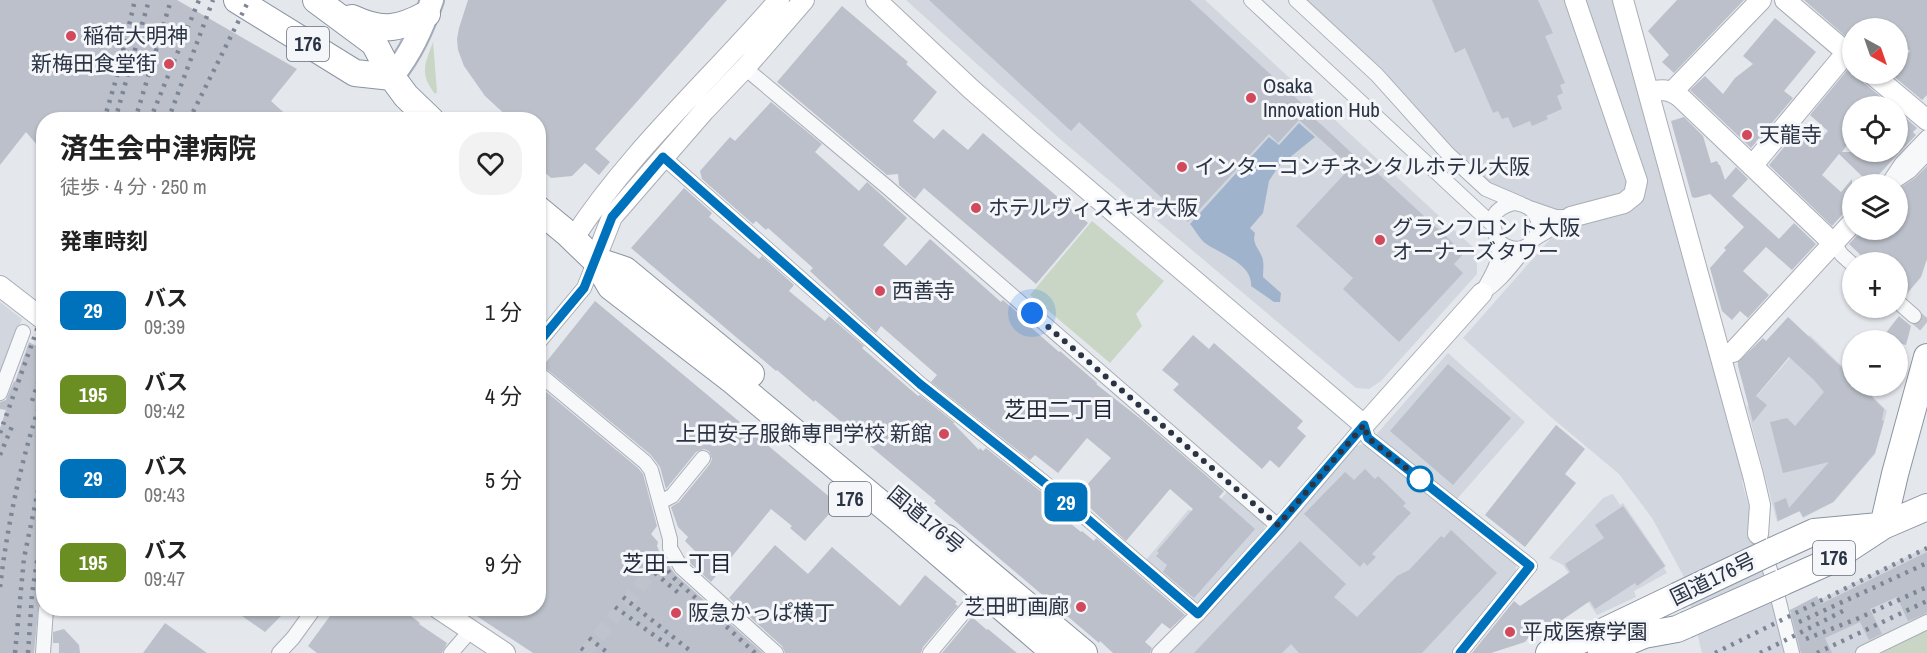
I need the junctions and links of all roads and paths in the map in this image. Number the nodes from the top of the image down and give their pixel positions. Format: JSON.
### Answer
{"nodes":[{"id":1,"x":237,"y":0,"type":"edge"},
{"id":2,"x":779,"y":0,"type":"edge"},
{"id":3,"x":804,"y":0,"type":"edge"},
{"id":4,"x":876,"y":0,"type":"edge"},
{"id":5,"x":1251,"y":0,"type":"edge"},
{"id":6,"x":1296,"y":0,"type":"edge"},
{"id":7,"x":1575,"y":0,"type":"edge"},
{"id":8,"x":1623,"y":0,"type":"edge"},
{"id":9,"x":1761,"y":0,"type":"edge"},
{"id":10,"x":1786,"y":0,"type":"edge"},
{"id":11,"x":320,"y":2,"type":"edge"},
{"id":12,"x":429,"y":7,"type":"edge"},
{"id":13,"x":1842,"y":48,"type":"edge"},
{"id":14,"x":1842,"y":64,"type":"edge"},
{"id":15,"x":745,"y":68,"type":"junction"},
{"id":16,"x":392,"y":77,"type":"junction"},
{"id":17,"x":1884,"y":84,"type":"edge"},
{"id":18,"x":1673,"y":91,"type":"junction"},
{"id":19,"x":1649,"y":92,"type":"junction"},
{"id":20,"x":423,"y":112,"type":"edge"},
{"id":21,"x":1927,"y":120,"type":"edge"},
{"id":22,"x":1927,"y":137,"type":"edge"},
{"id":23,"x":1927,"y":153,"type":"edge"},
{"id":24,"x":663,"y":157,"type":"junction"},
{"id":25,"x":1752,"y":166,"type":"junction"},
{"id":26,"x":1896,"y":174,"type":"edge"},
{"id":27,"x":1905,"y":174,"type":"edge"},
{"id":28,"x":1525,"y":206,"type":"junction"},
{"id":29,"x":546,"y":216,"type":"edge"},
{"id":30,"x":1571,"y":217,"type":"junction"},
{"id":31,"x":1492,"y":225,"type":"junction"},
{"id":32,"x":1842,"y":234,"type":"edge"},
{"id":33,"x":573,"y":239,"type":"junction"},
{"id":34,"x":1497,"y":240,"type":"junction"},
{"id":35,"x":1531,"y":242,"type":"junction"},
{"id":36,"x":1833,"y":243,"type":"junction"},
{"id":37,"x":1842,"y":255,"type":"edge"},
{"id":38,"x":595,"y":260,"type":"junction"},
{"id":39,"x":0,"y":286,"type":"edge"},
{"id":40,"x":1482,"y":293,"type":"junction"},
{"id":41,"x":1908,"y":311,"type":"edge"},
{"id":42,"x":36,"y":314,"type":"edge"},
{"id":43,"x":1914,"y":316,"type":"tunnel mouth"},
{"id":44,"x":23,"y":332,"type":"dead end"},
{"id":45,"x":546,"y":333,"type":"edge"},
{"id":46,"x":673,"y":336,"type":"junction"},
{"id":47,"x":1721,"y":354,"type":"junction"},
{"id":48,"x":1927,"y":357,"type":"edge"},
{"id":49,"x":546,"y":380,"type":"edge"},
{"id":50,"x":0,"y":393,"type":"edge"},
{"id":51,"x":1364,"y":425,"type":"junction"},
{"id":52,"x":703,"y":458,"type":"dead end"},
{"id":53,"x":660,"y":502,"type":"junction"},
{"id":54,"x":1927,"y":507,"type":"edge"},
{"id":55,"x":1278,"y":525,"type":"junction"},
{"id":56,"x":1883,"y":526,"type":"junction"},
{"id":57,"x":1765,"y":542,"type":"junction"},
{"id":58,"x":974,"y":600,"type":"junction"},
{"id":59,"x":1198,"y":614,"type":"junction"},
{"id":60,"x":46,"y":616,"type":"edge"},
{"id":61,"x":309,"y":616,"type":"edge"},
{"id":62,"x":450,"y":616,"type":"edge"},
{"id":63,"x":1927,"y":622,"type":"edge"},
{"id":64,"x":1681,"y":627,"type":"junction"},
{"id":65,"x":471,"y":630,"type":"junction"},
{"id":66,"x":43,"y":653,"type":"edge"},
{"id":67,"x":279,"y":653,"type":"edge"},
{"id":68,"x":451,"y":653,"type":"edge"},
{"id":69,"x":505,"y":653,"type":"edge"},
{"id":70,"x":776,"y":653,"type":"edge"},
{"id":71,"x":930,"y":653,"type":"edge"},
{"id":72,"x":1036,"y":653,"type":"edge"},
{"id":73,"x":1055,"y":653,"type":"edge"},
{"id":74,"x":1084,"y":653,"type":"edge"},
{"id":75,"x":1159,"y":653,"type":"edge"},
{"id":76,"x":1460,"y":653,"type":"edge"},
{"id":77,"x":1549,"y":653,"type":"edge"},
{"id":78,"x":1601,"y":653,"type":"edge"},
{"id":79,"x":1651,"y":653,"type":"edge"},
{"id":80,"x":1792,"y":653,"type":"edge"},
{"id":81,"x":1863,"y":653,"type":"edge"}],
"edges":[{"from":1,"to":16,"type":"highway","number":"176"},
{"from":2,"to":33,"type":"street"},
{"from":3,"to":15,"type":"street"},
{"from":4,"to":51,"type":"street"},
{"from":5,"to":31,"type":"street"},
{"from":6,"to":28,"type":"street"},
{"from":7,"to":30,"type":"street"},
{"from":8,"to":19,"type":"street"},
{"from":9,"to":18,"type":"street"},
{"from":10,"to":13,"type":"street"},
{"from":11,"to":12,"type":"highway"},
{"from":11,"to":16,"type":"highway","number":"176"},
{"from":12,"to":16,"type":"main road"},
{"from":14,"to":25,"type":"street"},
{"from":15,"to":24,"type":"street"},
{"from":15,"to":55,"type":"street"},
{"from":16,"to":20,"type":"highway","number":"176"},
{"from":17,"to":21,"type":"street"},
{"from":18,"to":19,"type":"street"},
{"from":18,"to":25,"type":"street"},
{"from":19,"to":47,"type":"street"},
{"from":22,"to":26,"type":"street"},
{"from":23,"to":27,"type":"street"},
{"from":24,"to":38,"type":"street"},
{"from":24,"to":59,"type":"street"},
{"from":25,"to":36,"type":"street"},
{"from":28,"to":30,"type":"street"},
{"from":28,"to":31,"type":"street"},
{"from":28,"to":35,"type":"street"},
{"from":29,"to":33,"type":"highway","name":"国道176号","number":"176"},
{"from":30,"to":35,"type":"street"},
{"from":31,"to":34,"type":"street"},
{"from":32,"to":36,"type":"street"},
{"from":33,"to":38,"type":"highway","name":"国道176号","number":"176"},
{"from":34,"to":35,"type":"street"},
{"from":34,"to":40,"type":"street"},
{"from":35,"to":40,"type":"street"},
{"from":36,"to":37,"type":"street"},
{"from":36,"to":47,"type":"street"},
{"from":38,"to":45,"type":"street"},
{"from":38,"to":46,"type":"highway","name":"国道176号","number":"176"},
{"from":38,"to":74,"type":"highway","name":"国道176号","number":"176"},
{"from":39,"to":42,"type":"street"},
{"from":40,"to":51,"type":"street"},
{"from":41,"to":43,"type":"street"},
{"from":44,"to":50,"type":"street"},
{"from":46,"to":58,"type":"highway","name":"国道176号","number":"176"},
{"from":46,"to":73,"type":"highway","name":"国道176号","number":"176"},
{"from":47,"to":57,"type":"street"},
{"from":48,"to":56,"type":"highway","number":"176"},
{"from":49,"to":53,"type":"street"},
{"from":51,"to":55,"type":"street"},
{"from":51,"to":76,"type":"street"},
{"from":52,"to":53,"type":"street"},
{"from":53,"to":70,"type":"street"},
{"from":54,"to":56,"type":"highway","name":"国道176号","number":"176"},
{"from":55,"to":59,"type":"street"},
{"from":56,"to":57,"type":"highway","name":"国道176号","number":"176"},
{"from":56,"to":64,"type":"highway","name":"国道176号","number":"176","bridge":true},
{"from":57,"to":77,"type":"highway","name":"国道176号","number":"176","bridge":true},
{"from":57,"to":80,"type":"street"},
{"from":58,"to":71,"type":"street"},
{"from":58,"to":72,"type":"highway","name":"国道176号","number":"176"},
{"from":59,"to":75,"type":"street"},
{"from":60,"to":66,"type":"street"},
{"from":61,"to":67,"type":"street"},
{"from":62,"to":65,"type":"street"},
{"from":63,"to":81,"type":"street"},
{"from":64,"to":78,"type":"highway","name":"国道176号","number":"176"},
{"from":64,"to":79,"type":"highway","number":"176"},
{"from":65,"to":68,"type":"street"},
{"from":65,"to":69,"type":"street"}]}
